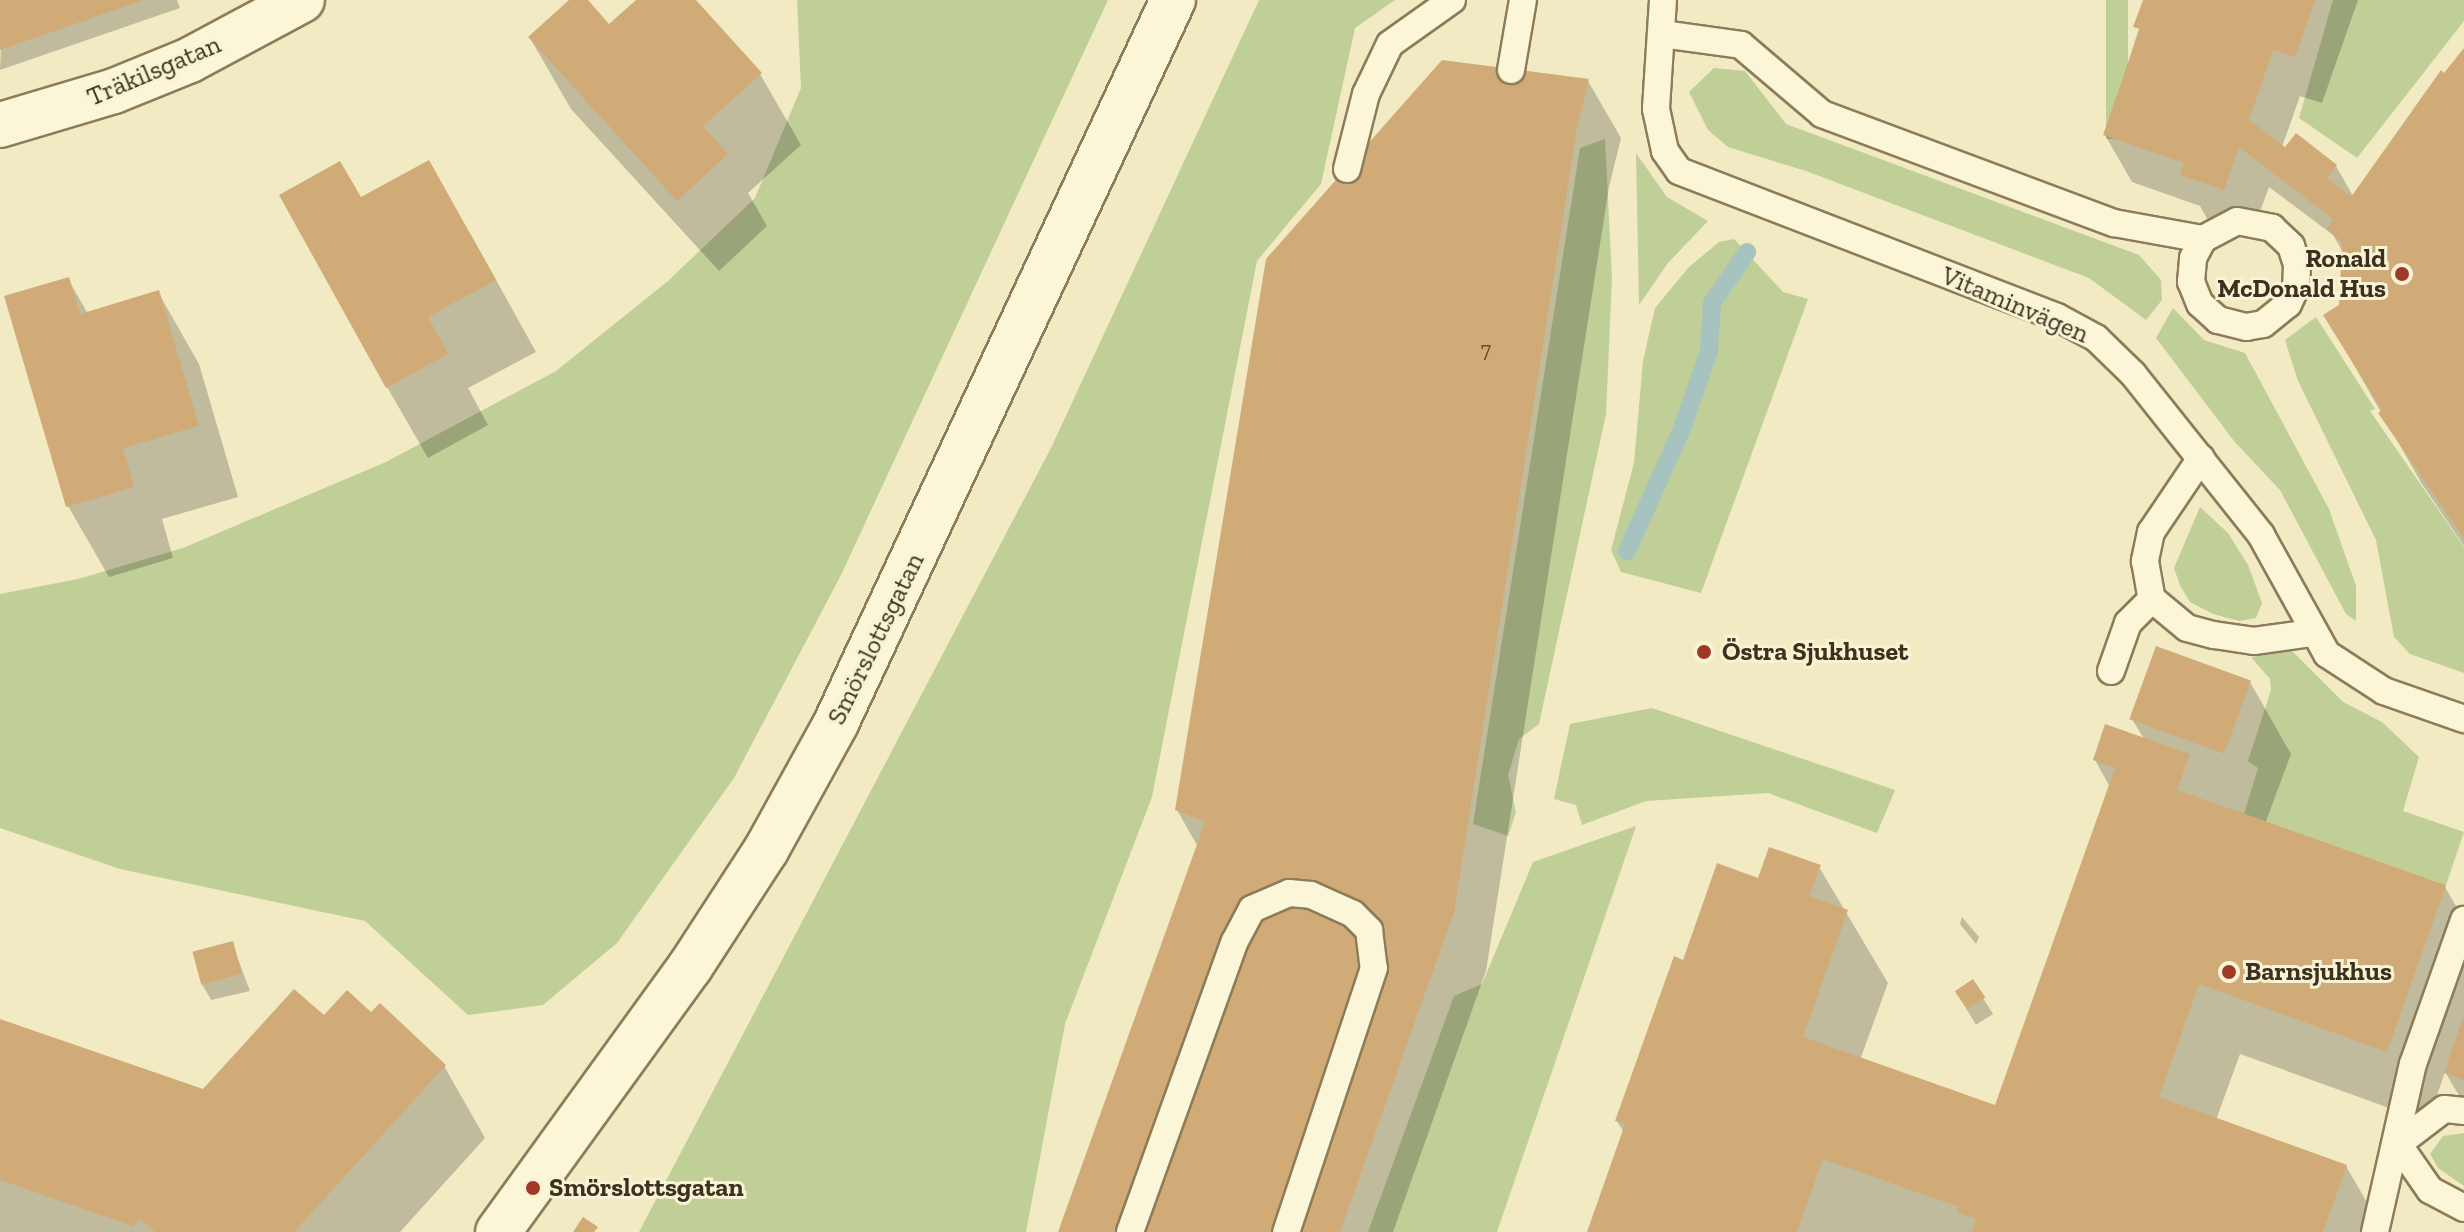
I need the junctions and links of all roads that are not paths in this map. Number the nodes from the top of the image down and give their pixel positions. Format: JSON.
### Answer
{"nodes":[{"id":1,"x":302,"y":0,"type":"edge"},
{"id":2,"x":1173,"y":0,"type":"edge"},
{"id":3,"x":1452,"y":0,"type":"edge"},
{"id":4,"x":1523,"y":0,"type":"edge"},
{"id":5,"x":1663,"y":0,"type":"edge"},
{"id":6,"x":1662,"y":34,"type":"junction"},
{"id":7,"x":1511,"y":70,"type":"dead end"},
{"id":8,"x":0,"y":125,"type":"edge"},
{"id":9,"x":1347,"y":169,"type":"dead end"},
{"id":10,"x":2203,"y":239,"type":"junction"},
{"id":11,"x":2201,"y":458,"type":"junction"},
{"id":12,"x":2152,"y":599,"type":"junction"},
{"id":13,"x":2312,"y":633,"type":"junction"},
{"id":14,"x":2111,"y":671,"type":"dead end"},
{"id":15,"x":2464,"y":719,"type":"edge"},
{"id":16,"x":2464,"y":920,"type":"edge"},
{"id":17,"x":2464,"y":1111,"type":"edge"},
{"id":18,"x":2398,"y":1144,"type":"junction"},
{"id":19,"x":2464,"y":1208,"type":"edge"},
{"id":20,"x":498,"y":1232,"type":"edge"},
{"id":21,"x":1130,"y":1232,"type":"edge"},
{"id":22,"x":1286,"y":1232,"type":"edge"},
{"id":23,"x":2375,"y":1232,"type":"edge"}],
"edges":[{"from":1,"to":8,"type":"street","name":"Träkilsgatan"},
{"from":2,"to":20,"type":"street","name":"Smörslottsgatan"},
{"from":3,"to":9,"type":"lane"},
{"from":4,"to":7,"type":"lane"},
{"from":5,"to":6,"type":"lane","name":"Vitaminvägen"},
{"from":6,"to":10,"type":"lane"},
{"from":6,"to":11,"type":"lane","name":"Vitaminvägen"},
{"from":10,"to":10,"type":"lane"},
{"from":11,"to":12,"type":"lane"},
{"from":11,"to":13,"type":"lane","name":"Vitaminvägen"},
{"from":12,"to":13,"type":"lane"},
{"from":12,"to":14,"type":"lane"},
{"from":13,"to":15,"type":"lane","name":"Vitaminvägen"},
{"from":16,"to":18,"type":"lane"},
{"from":17,"to":18,"type":"lane"},
{"from":18,"to":19,"type":"lane"},
{"from":18,"to":23,"type":"lane"},
{"from":21,"to":22,"type":"lane"}]}
